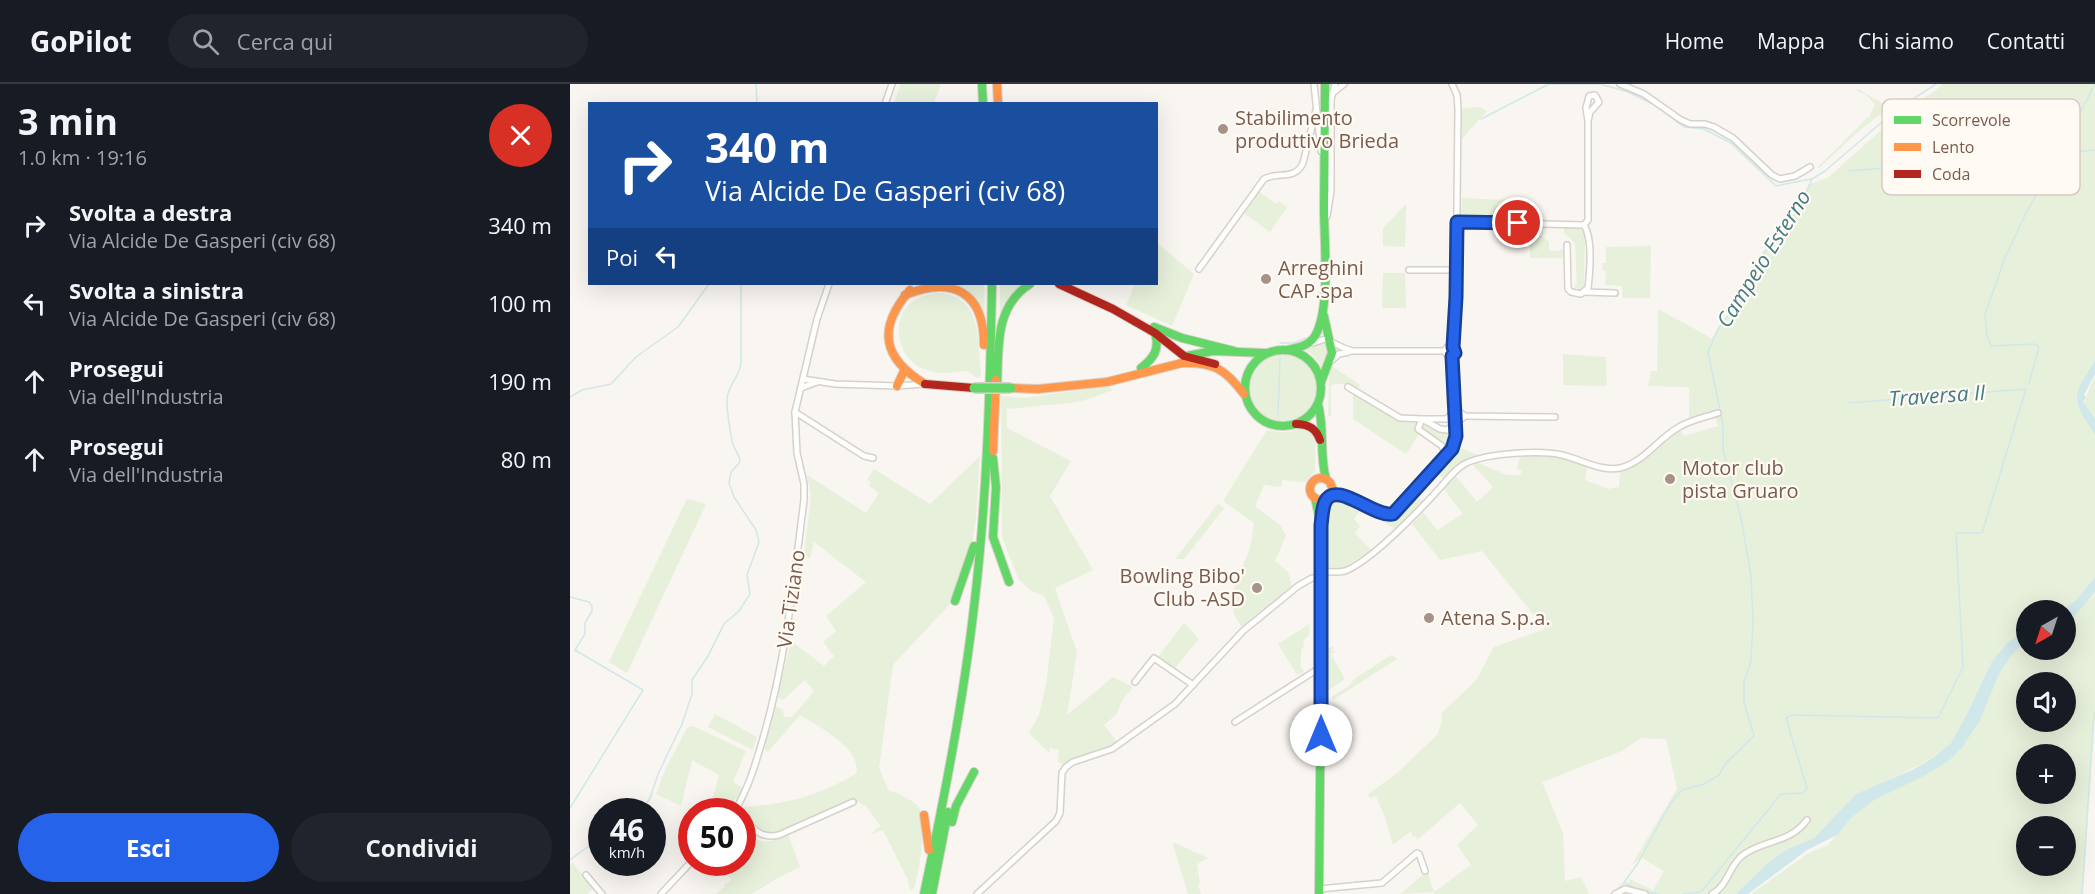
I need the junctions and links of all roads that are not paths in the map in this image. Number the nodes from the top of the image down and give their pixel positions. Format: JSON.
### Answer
{"nodes":[{"id":1,"x":892,"y":84,"type":"edge"},
{"id":2,"x":982,"y":84,"type":"edge"},
{"id":3,"x":997,"y":84,"type":"edge"},
{"id":4,"x":1314,"y":84,"type":"edge"},
{"id":5,"x":1324,"y":84,"type":"edge"},
{"id":6,"x":1335,"y":84,"type":"edge"},
{"id":7,"x":1344,"y":84,"type":"edge"},
{"id":8,"x":1452,"y":84,"type":"edge"},
{"id":9,"x":1620,"y":84,"type":"edge"},
{"id":10,"x":1334,"y":92,"type":"junction"},
{"id":11,"x":886,"y":102,"type":"edge"},
{"id":12,"x":983,"y":102,"type":"edge"},
{"id":13,"x":998,"y":102,"type":"edge"},
{"id":14,"x":1316,"y":110,"type":"junction"},
{"id":15,"x":1588,"y":121,"type":"dead end"},
{"id":16,"x":1320,"y":146,"type":"junction"},
{"id":17,"x":1306,"y":149,"type":"junction"},
{"id":18,"x":1324,"y":167,"type":"junction"},
{"id":19,"x":1810,"y":167,"type":"dead end"},
{"id":20,"x":1457,"y":222,"type":"junction"},
{"id":21,"x":1584,"y":225,"type":"junction"},
{"id":22,"x":1324,"y":226,"type":"junction"},
{"id":23,"x":1567,"y":245,"type":"dead end"},
{"id":24,"x":1199,"y":269,"type":"dead end"},
{"id":25,"x":1409,"y":270,"type":"dead end"},
{"id":26,"x":1456,"y":270,"type":"junction"},
{"id":27,"x":829,"y":285,"type":"edge"},
{"id":28,"x":916,"y":285,"type":"edge"},
{"id":29,"x":992,"y":285,"type":"edge"},
{"id":30,"x":998,"y":285,"type":"edge"},
{"id":31,"x":1029,"y":285,"type":"edge"},
{"id":32,"x":1061,"y":285,"type":"edge"},
{"id":33,"x":1078,"y":285,"type":"edge"},
{"id":34,"x":1584,"y":292,"type":"junction"},
{"id":35,"x":1615,"y":293,"type":"dead end"},
{"id":36,"x":905,"y":295,"type":"junction"},
{"id":37,"x":1323,"y":305,"type":"junction"},
{"id":38,"x":1155,"y":333,"type":"junction"},
{"id":39,"x":1330,"y":341,"type":"junction"},
{"id":40,"x":1453,"y":347,"type":"junction"},
{"id":41,"x":1234,"y":351,"type":"junction"},
{"id":42,"x":1290,"y":351,"type":"junction"},
{"id":43,"x":1353,"y":351,"type":"junction"},
{"id":44,"x":1445,"y":351,"type":"junction"},
{"id":45,"x":1266,"y":353,"type":"junction"},
{"id":46,"x":1184,"y":356,"type":"junction"},
{"id":47,"x":1452,"y":356,"type":"junction"},
{"id":48,"x":1329,"y":363,"type":"junction"},
{"id":49,"x":1215,"y":364,"type":"junction"},
{"id":50,"x":1141,"y":368,"type":"junction"},
{"id":51,"x":904,"y":371,"type":"junction"},
{"id":52,"x":803,"y":379,"type":"junction"},
{"id":53,"x":817,"y":382,"type":"junction"},
{"id":54,"x":1321,"y":382,"type":"junction"},
{"id":55,"x":925,"y":384,"type":"junction"},
{"id":56,"x":1089,"y":384,"type":"junction"},
{"id":57,"x":897,"y":386,"type":"junction"},
{"id":58,"x":1348,"y":387,"type":"dead end"},
{"id":59,"x":801,"y":388,"type":"junction"},
{"id":60,"x":1244,"y":394,"type":"junction"},
{"id":61,"x":992,"y":399,"type":"junction"},
{"id":62,"x":1318,"y":404,"type":"junction"},
{"id":63,"x":1455,"y":409,"type":"junction"},
{"id":64,"x":795,"y":412,"type":"junction"},
{"id":65,"x":1718,"y":413,"type":"dead end"},
{"id":66,"x":1465,"y":416,"type":"junction"},
{"id":67,"x":1555,"y":417,"type":"dead end"},
{"id":68,"x":1422,"y":419,"type":"junction"},
{"id":69,"x":1456,"y":422,"type":"junction"},
{"id":70,"x":1296,"y":424,"type":"junction"},
{"id":71,"x":1321,"y":444,"type":"junction"},
{"id":72,"x":873,"y":458,"type":"dead end"},
{"id":73,"x":993,"y":458,"type":"junction"},
{"id":74,"x":1441,"y":461,"type":"junction"},
{"id":75,"x":1321,"y":464,"type":"junction"},
{"id":76,"x":1326,"y":479,"type":"junction"},
{"id":77,"x":1313,"y":481,"type":"junction"},
{"id":78,"x":985,"y":484,"type":"junction"},
{"id":79,"x":1328,"y":497,"type":"junction"},
{"id":80,"x":1315,"y":498,"type":"junction"},
{"id":81,"x":1321,"y":525,"type":"junction"},
{"id":82,"x":1321,"y":574,"type":"junction"},
{"id":83,"x":1009,"y":582,"type":"dead end"},
{"id":84,"x":955,"y":601,"type":"dead end"},
{"id":85,"x":1322,"y":667,"type":"junction"},
{"id":86,"x":1135,"y":682,"type":"dead end"},
{"id":87,"x":1193,"y":684,"type":"junction"},
{"id":88,"x":1235,"y":722,"type":"dead end"},
{"id":89,"x":974,"y":772,"type":"dead end"},
{"id":90,"x":742,"y":798,"type":"edge"},
{"id":91,"x":853,"y":802,"type":"dead end"},
{"id":92,"x":924,"y":815,"type":"dead end"},
{"id":93,"x":1807,"y":820,"type":"dead end"},
{"id":94,"x":756,"y":830,"type":"edge"},
{"id":95,"x":937,"y":871,"type":"junction"},
{"id":96,"x":1425,"y":871,"type":"dead end"},
{"id":97,"x":586,"y":875,"type":"dead end"},
{"id":98,"x":678,"y":876,"type":"edge"},
{"id":99,"x":1319,"y":892,"type":"edge"},
{"id":100,"x":602,"y":894,"type":"edge"},
{"id":101,"x":661,"y":894,"type":"edge"},
{"id":102,"x":923,"y":894,"type":"edge"},
{"id":103,"x":932,"y":894,"type":"edge"},
{"id":104,"x":977,"y":894,"type":"edge"},
{"id":105,"x":1616,"y":894,"type":"edge"},
{"id":106,"x":1645,"y":894,"type":"edge"},
{"id":107,"x":1712,"y":894,"type":"edge"}],
"edges":[{"from":1,"to":11,"type":"street"},
{"from":2,"to":12,"type":"main road"},
{"from":3,"to":13,"type":"main road"},
{"from":4,"to":14,"type":"street"},
{"from":5,"to":18,"type":"main road"},
{"from":6,"to":10,"type":"street"},
{"from":7,"to":10,"type":"street"},
{"from":8,"to":20,"type":"street"},
{"from":9,"to":19,"type":"street"},
{"from":10,"to":22,"type":"street"},
{"from":14,"to":16,"type":"street"},
{"from":14,"to":17,"type":"street"},
{"from":15,"to":21,"type":"street"},
{"from":16,"to":17,"type":"street"},
{"from":16,"to":18,"type":"street"},
{"from":17,"to":24,"type":"street"},
{"from":18,"to":22,"type":"main road"},
{"from":20,"to":21,"type":"street"},
{"from":20,"to":26,"type":"street"},
{"from":21,"to":34,"type":"street"},
{"from":22,"to":37,"type":"main road"},
{"from":23,"to":34,"type":"street"},
{"from":25,"to":26,"type":"street"},
{"from":26,"to":40,"type":"street"},
{"from":27,"to":52,"type":"street","name":"Via Tiziano"},
{"from":28,"to":36,"type":"main road"},
{"from":29,"to":61,"type":"main road"},
{"from":30,"to":61,"type":"main road"},
{"from":31,"to":61,"type":"main road"},
{"from":32,"to":38,"type":"main road"},
{"from":33,"to":41,"type":"main road"},
{"from":34,"to":35,"type":"street"},
{"from":36,"to":51,"type":"main road"},
{"from":36,"to":61,"type":"main road"},
{"from":37,"to":39,"type":"main road"},
{"from":37,"to":42,"type":"main road"},
{"from":38,"to":46,"type":"main road"},
{"from":38,"to":50,"type":"main road"},
{"from":39,"to":42,"type":"street"},
{"from":39,"to":43,"type":"street"},
{"from":39,"to":48,"type":"main road"},
{"from":40,"to":44,"type":"street"},
{"from":40,"to":47,"type":"street"},
{"from":41,"to":45,"type":"main road"},
{"from":41,"to":46,"type":"main road"},
{"from":42,"to":45,"type":"main road"},
{"from":42,"to":54,"type":"main road"},
{"from":43,"to":44,"type":"street"},
{"from":43,"to":48,"type":"street"},
{"from":44,"to":47,"type":"street"},
{"from":45,"to":60,"type":"main road"},
{"from":46,"to":49,"type":"main road"},
{"from":46,"to":50,"type":"main road"},
{"from":47,"to":63,"type":"street"},
{"from":48,"to":54,"type":"main road"},
{"from":49,"to":56,"type":"main road"},
{"from":49,"to":60,"type":"main road"},
{"from":50,"to":56,"type":"main road"},
{"from":51,"to":55,"type":"main road"},
{"from":51,"to":57,"type":"main road"},
{"from":52,"to":53,"type":"street"},
{"from":52,"to":59,"type":"street","name":"Via Tiziano"},
{"from":53,"to":57,"type":"street"},
{"from":53,"to":59,"type":"street"},
{"from":54,"to":62,"type":"main road"},
{"from":55,"to":56,"type":"main road","bridge":true},
{"from":55,"to":57,"type":"street"},
{"from":58,"to":68,"type":"street"},
{"from":59,"to":64,"type":"street","name":"Via Tiziano"},
{"from":60,"to":70,"type":"main road"},
{"from":61,"to":73,"type":"main road"},
{"from":61,"to":78,"type":"main road"},
{"from":62,"to":70,"type":"main road"},
{"from":62,"to":71,"type":"main road"},
{"from":63,"to":66,"type":"street"},
{"from":63,"to":68,"type":"street"},
{"from":63,"to":69,"type":"street"},
{"from":64,"to":72,"type":"street"},
{"from":64,"to":90,"type":"street","name":"Via Tiziano"},
{"from":65,"to":82,"type":"street"},
{"from":66,"to":67,"type":"street"},
{"from":66,"to":69,"type":"street"},
{"from":68,"to":69,"type":"street"},
{"from":68,"to":74,"type":"street"},
{"from":69,"to":74,"type":"street"},
{"from":70,"to":71,"type":"main road"},
{"from":71,"to":75,"type":"main road"},
{"from":73,"to":83,"type":"main road"},
{"from":73,"to":95,"type":"main road"},
{"from":74,"to":79,"type":"street"},
{"from":75,"to":76,"type":"main road"},
{"from":75,"to":77,"type":"main road"},
{"from":76,"to":77,"type":"main road"},
{"from":76,"to":79,"type":"main road"},
{"from":77,"to":80,"type":"main road"},
{"from":78,"to":84,"type":"main road"},
{"from":78,"to":102,"type":"main road"},
{"from":79,"to":80,"type":"main road"},
{"from":79,"to":81,"type":"main road"},
{"from":80,"to":81,"type":"main road"},
{"from":81,"to":82,"type":"main road"},
{"from":82,"to":85,"type":"main road"},
{"from":82,"to":87,"type":"street"},
{"from":85,"to":88,"type":"street"},
{"from":85,"to":99,"type":"main road"},
{"from":86,"to":87,"type":"street"},
{"from":87,"to":104,"type":"street"},
{"from":89,"to":95,"type":"main road"},
{"from":91,"to":94,"type":"street"},
{"from":92,"to":102,"type":"main road"},
{"from":93,"to":107,"type":"street"},
{"from":95,"to":103,"type":"main road"},
{"from":96,"to":99,"type":"street"},
{"from":97,"to":100,"type":"street"},
{"from":98,"to":101,"type":"street"},
{"from":105,"to":106,"type":"street"}]}
